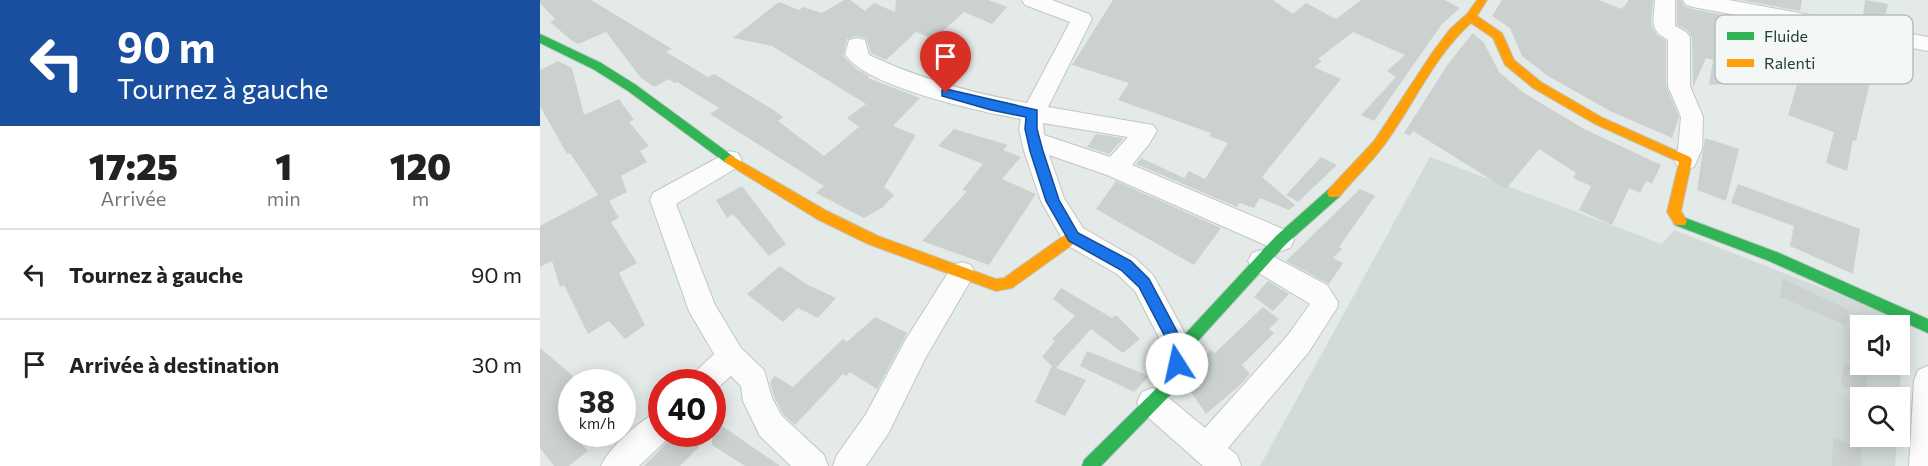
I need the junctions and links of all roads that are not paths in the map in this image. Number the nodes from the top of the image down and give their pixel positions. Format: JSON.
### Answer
{"nodes":[{"id":1,"x":1032,"y":0,"type":"edge"},
{"id":2,"x":1482,"y":0,"type":"edge"},
{"id":3,"x":1665,"y":0,"type":"edge"},
{"id":4,"x":1693,"y":0,"type":"edge"},
{"id":5,"x":1773,"y":15,"type":"edge"},
{"id":6,"x":1472,"y":17,"type":"junction"},
{"id":7,"x":540,"y":38,"type":"edge"},
{"id":8,"x":1913,"y":41,"type":"edge"},
{"id":9,"x":1928,"y":44,"type":"edge"},
{"id":10,"x":857,"y":45,"type":"dead end"},
{"id":11,"x":1033,"y":113,"type":"junction"},
{"id":12,"x":1035,"y":141,"type":"junction"},
{"id":13,"x":730,"y":160,"type":"junction"},
{"id":14,"x":1686,"y":160,"type":"junction"},
{"id":15,"x":1115,"y":168,"type":"junction"},
{"id":16,"x":1074,"y":237,"type":"junction"},
{"id":17,"x":1281,"y":240,"type":"junction"},
{"id":18,"x":1261,"y":261,"type":"junction"},
{"id":19,"x":962,"y":273,"type":"junction"},
{"id":20,"x":1928,"y":326,"type":"edge"},
{"id":21,"x":1179,"y":350,"type":"junction"},
{"id":22,"x":731,"y":357,"type":"junction"},
{"id":23,"x":719,"y":369,"type":"edge"},
{"id":24,"x":1928,"y":380,"type":"edge"},
{"id":25,"x":1152,"y":402,"type":"junction"},
{"id":26,"x":648,"y":437,"type":"edge"},
{"id":27,"x":1216,"y":458,"type":"edge"},
{"id":28,"x":616,"y":466,"type":"edge"},
{"id":29,"x":813,"y":466,"type":"edge"},
{"id":30,"x":848,"y":466,"type":"edge"},
{"id":31,"x":1090,"y":466,"type":"edge"},
{"id":32,"x":1924,"y":466,"type":"edge"}],
"edges":[{"from":1,"to":11,"type":"street"},
{"from":2,"to":6,"type":"street"},
{"from":3,"to":14,"type":"street"},
{"from":4,"to":5,"type":"street"},
{"from":6,"to":14,"type":"street"},
{"from":6,"to":17,"type":"street"},
{"from":7,"to":13,"type":"street"},
{"from":8,"to":9,"type":"street"},
{"from":10,"to":11,"type":"street"},
{"from":11,"to":12,"type":"street"},
{"from":11,"to":15,"type":"street"},
{"from":12,"to":15,"type":"street"},
{"from":12,"to":16,"type":"street"},
{"from":13,"to":19,"type":"street"},
{"from":13,"to":22,"type":"street"},
{"from":14,"to":20,"type":"street"},
{"from":15,"to":17,"type":"street"},
{"from":16,"to":19,"type":"street"},
{"from":16,"to":21,"type":"street"},
{"from":17,"to":18,"type":"street"},
{"from":18,"to":21,"type":"street"},
{"from":18,"to":27,"type":"street"},
{"from":19,"to":30,"type":"street"},
{"from":21,"to":25,"type":"street"},
{"from":22,"to":23,"type":"street"},
{"from":22,"to":29,"type":"street"},
{"from":24,"to":32,"type":"street"},
{"from":25,"to":27,"type":"street"},
{"from":25,"to":31,"type":"street"},
{"from":26,"to":28,"type":"street"}]}
